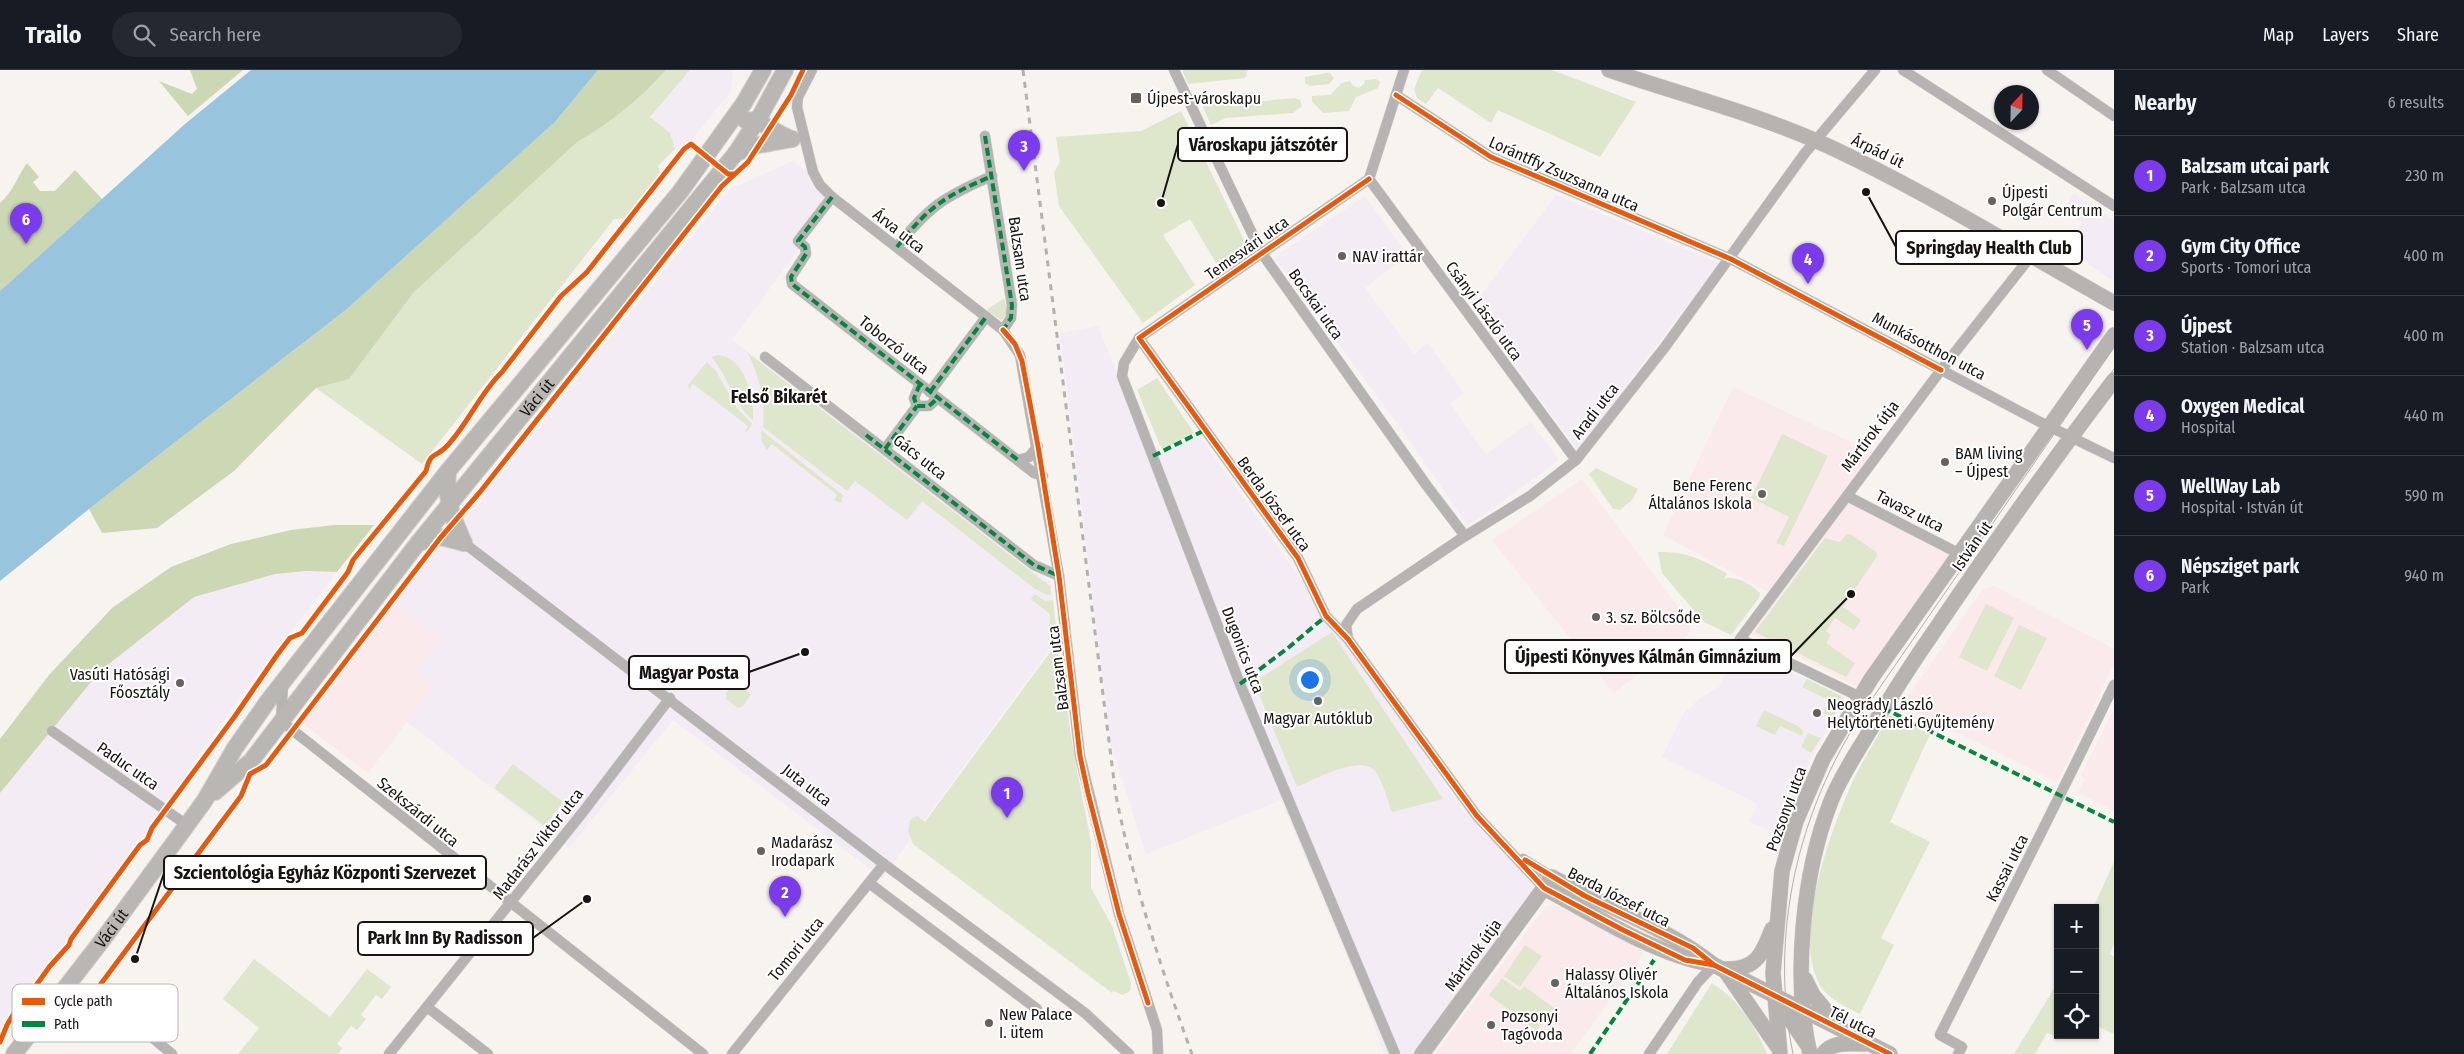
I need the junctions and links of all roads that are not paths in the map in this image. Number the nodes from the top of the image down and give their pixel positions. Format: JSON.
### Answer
{"nodes":[{"id":1,"x":764,"y":70,"type":"edge"},
{"id":2,"x":784,"y":70,"type":"edge"},
{"id":3,"x":812,"y":70,"type":"edge"},
{"id":4,"x":1174,"y":70,"type":"edge"},
{"id":5,"x":1404,"y":70,"type":"edge"},
{"id":6,"x":1609,"y":70,"type":"edge"},
{"id":7,"x":1875,"y":70,"type":"edge"},
{"id":8,"x":1903,"y":70,"type":"edge"},
{"id":9,"x":2047,"y":70,"type":"edge"},
{"id":10,"x":1396,"y":95,"type":"junction"},
{"id":11,"x":2114,"y":116,"type":"edge"},
{"id":12,"x":756,"y":121,"type":"junction"},
{"id":13,"x":729,"y":126,"type":"junction"},
{"id":14,"x":985,"y":136,"type":"dead end"},
{"id":15,"x":799,"y":137,"type":"junction"},
{"id":16,"x":1816,"y":141,"type":"junction"},
{"id":17,"x":736,"y":153,"type":"junction"},
{"id":18,"x":992,"y":176,"type":"junction"},
{"id":19,"x":1369,"y":179,"type":"junction"},
{"id":20,"x":832,"y":197,"type":"junction"},
{"id":21,"x":2114,"y":206,"type":"edge"},
{"id":22,"x":896,"y":247,"type":"junction"},
{"id":23,"x":1261,"y":252,"type":"junction"},
{"id":24,"x":2031,"y":256,"type":"junction"},
{"id":25,"x":1731,"y":259,"type":"junction"},
{"id":26,"x":2114,"y":303,"type":"edge"},
{"id":27,"x":986,"y":317,"type":"junction"},
{"id":28,"x":1003,"y":330,"type":"junction"},
{"id":29,"x":2114,"y":335,"type":"edge"},
{"id":30,"x":1139,"y":338,"type":"junction"},
{"id":31,"x":765,"y":357,"type":"dead end"},
{"id":32,"x":1941,"y":370,"type":"junction"},
{"id":33,"x":2114,"y":380,"type":"edge"},
{"id":34,"x":920,"y":384,"type":"junction"},
{"id":35,"x":934,"y":395,"type":"junction"},
{"id":36,"x":918,"y":406,"type":"junction"},
{"id":37,"x":2049,"y":426,"type":"junction"},
{"id":38,"x":2073,"y":437,"type":"junction"},
{"id":39,"x":1038,"y":446,"type":"junction"},
{"id":40,"x":885,"y":449,"type":"junction"},
{"id":41,"x":2114,"y":458,"type":"edge"},
{"id":42,"x":1018,"y":460,"type":"junction"},
{"id":43,"x":1576,"y":460,"type":"junction"},
{"id":44,"x":448,"y":471,"type":"junction"},
{"id":45,"x":1043,"y":476,"type":"junction"},
{"id":46,"x":1847,"y":496,"type":"junction"},
{"id":47,"x":448,"y":507,"type":"junction"},
{"id":48,"x":407,"y":525,"type":"junction"},
{"id":49,"x":1466,"y":536,"type":"junction"},
{"id":50,"x":418,"y":543,"type":"junction"},
{"id":51,"x":464,"y":543,"type":"junction"},
{"id":52,"x":1958,"y":553,"type":"junction"},
{"id":53,"x":1059,"y":576,"type":"junction"},
{"id":54,"x":1348,"y":638,"type":"junction"},
{"id":55,"x":1871,"y":679,"type":"joint"},
{"id":56,"x":283,"y":681,"type":"junction"},
{"id":57,"x":2114,"y":685,"type":"edge"},
{"id":58,"x":670,"y":698,"type":"junction"},
{"id":59,"x":1860,"y":698,"type":"junction"},
{"id":60,"x":281,"y":721,"type":"junction"},
{"id":61,"x":52,"y":731,"type":"dead end"},
{"id":62,"x":205,"y":800,"type":"junction"},
{"id":63,"x":187,"y":825,"type":"junction"},
{"id":64,"x":884,"y":864,"type":"junction"},
{"id":65,"x":1548,"y":882,"type":"junction"},
{"id":66,"x":869,"y":883,"type":"junction"},
{"id":67,"x":510,"y":904,"type":"junction"},
{"id":68,"x":1776,"y":919,"type":"junction"},
{"id":69,"x":1719,"y":967,"type":"junction"},
{"id":70,"x":1803,"y":973,"type":"junction"},
{"id":71,"x":68,"y":984,"type":"edge"},
{"id":72,"x":1774,"y":994,"type":"junction"},
{"id":73,"x":427,"y":1007,"type":"junction"},
{"id":74,"x":1037,"y":1009,"type":"dead end"},
{"id":75,"x":1804,"y":1011,"type":"junction"},
{"id":76,"x":1845,"y":1033,"type":"junction"},
{"id":77,"x":23,"y":1042,"type":"edge"},
{"id":78,"x":158,"y":1042,"type":"edge"},
{"id":79,"x":1870,"y":1044,"type":"junction"},
{"id":80,"x":1809,"y":1051,"type":"edge"},
{"id":81,"x":1779,"y":1052,"type":"edge"},
{"id":82,"x":14,"y":1054,"type":"edge"},
{"id":83,"x":172,"y":1054,"type":"edge"},
{"id":84,"x":389,"y":1054,"type":"edge"},
{"id":85,"x":488,"y":1054,"type":"edge"},
{"id":86,"x":703,"y":1054,"type":"edge"},
{"id":87,"x":732,"y":1054,"type":"edge"},
{"id":88,"x":1129,"y":1054,"type":"edge"},
{"id":89,"x":1158,"y":1054,"type":"edge"},
{"id":90,"x":1395,"y":1054,"type":"edge"},
{"id":91,"x":1422,"y":1054,"type":"edge"},
{"id":92,"x":1649,"y":1054,"type":"edge"},
{"id":93,"x":1822,"y":1054,"type":"edge"},
{"id":94,"x":1890,"y":1054,"type":"edge"},
{"id":95,"x":1958,"y":1054,"type":"edge"}],
"edges":[{"from":1,"to":13,"type":"main road","name":"Váci út"},
{"from":2,"to":12,"type":"main road","name":"Váci út"},
{"from":3,"to":15,"type":"street","name":"Árva utca"},
{"from":4,"to":23,"type":"street","name":"Bocskai utca"},
{"from":5,"to":10,"type":"street"},
{"from":6,"to":16,"type":"main road","name":"Árpád út"},
{"from":7,"to":16,"type":"street","name":"Aradi utca"},
{"from":8,"to":21,"type":"street"},
{"from":9,"to":11,"type":"street"},
{"from":10,"to":19,"type":"street"},
{"from":10,"to":25,"type":"street","name":"Lorántffy Zsuzsanna utca"},
{"from":12,"to":13,"type":"main road"},
{"from":12,"to":15,"type":"main road"},
{"from":12,"to":17,"type":"main road","name":"Váci út"},
{"from":13,"to":44,"type":"main road","name":"Váci út"},
{"from":14,"to":18,"type":"street","name":"Balzsam utca"},
{"from":15,"to":17,"type":"main road"},
{"from":15,"to":20,"type":"street","name":"Árva utca"},
{"from":16,"to":24,"type":"main road","name":"Árpád út"},
{"from":16,"to":25,"type":"street","name":"Aradi utca"},
{"from":17,"to":47,"type":"main road","name":"Váci út"},
{"from":18,"to":22,"type":"street"},
{"from":18,"to":28,"type":"street","name":"Balzsam utca"},
{"from":19,"to":23,"type":"street","name":"Temesvári utca"},
{"from":19,"to":43,"type":"street","name":"Csányi László utca"},
{"from":20,"to":22,"type":"street","name":"Árva utca"},
{"from":20,"to":34,"type":"street","name":"Toborzó utca"},
{"from":22,"to":27,"type":"street","name":"Árva utca"},
{"from":23,"to":30,"type":"street","name":"Temesvári utca"},
{"from":23,"to":49,"type":"street","name":"Bocskai utca"},
{"from":24,"to":26,"type":"main road","name":"Árpád út"},
{"from":24,"to":32,"type":"street","name":"Mártírok útja"},
{"from":25,"to":32,"type":"street","name":"Munkásotthon utca"},
{"from":25,"to":43,"type":"street","name":"Aradi utca"},
{"from":27,"to":28,"type":"street","name":"Árva utca"},
{"from":27,"to":35,"type":"street"},
{"from":28,"to":39,"type":"street","name":"Balzsam utca"},
{"from":29,"to":37,"type":"main road","name":"István út"},
{"from":30,"to":54,"type":"street","name":"Berda József utca"},
{"from":30,"to":90,"type":"street","name":"Dugonics utca"},
{"from":31,"to":40,"type":"street","name":"Gács utca"},
{"from":32,"to":37,"type":"street","name":"Munkásotthon utca"},
{"from":32,"to":46,"type":"street","name":"Mártírok útja"},
{"from":33,"to":38,"type":"main road","name":"István út"},
{"from":34,"to":35,"type":"street","name":"Toborzó utca"},
{"from":34,"to":36,"type":"street"},
{"from":35,"to":36,"type":"street"},
{"from":35,"to":42,"type":"street","name":"Toborzó utca"},
{"from":36,"to":40,"type":"street"},
{"from":37,"to":38,"type":"street","name":"Munkásotthon utca"},
{"from":37,"to":52,"type":"main road","name":"István út"},
{"from":38,"to":41,"type":"street","name":"Munkásotthon utca"},
{"from":38,"to":70,"type":"main road","name":"István út"},
{"from":39,"to":42,"type":"street"},
{"from":39,"to":45,"type":"street","name":"Balzsam utca"},
{"from":40,"to":53,"type":"street","name":"Gács utca"},
{"from":42,"to":45,"type":"street","name":"Toborzó utca"},
{"from":43,"to":49,"type":"street","name":"Aradi utca"},
{"from":44,"to":47,"type":"main road"},
{"from":44,"to":48,"type":"main road","name":"Váci út"},
{"from":45,"to":53,"type":"street","name":"Balzsam utca"},
{"from":46,"to":52,"type":"street","name":"Tavasz utca"},
{"from":46,"to":59,"type":"street","name":"Mártírok útja"},
{"from":47,"to":50,"type":"main road","name":"Váci út"},
{"from":47,"to":51,"type":"main road"},
{"from":48,"to":50,"type":"main road"},
{"from":48,"to":56,"type":"main road","name":"Váci út"},
{"from":49,"to":54,"type":"street","name":"Aradi utca"},
{"from":50,"to":51,"type":"main road"},
{"from":50,"to":60,"type":"main road","name":"Váci út"},
{"from":51,"to":58,"type":"street","name":"Juta utca"},
{"from":52,"to":55,"type":"main road","name":"István út"},
{"from":53,"to":89,"type":"street","name":"Balzsam utca"},
{"from":54,"to":65,"type":"street","name":"Berda József utca"},
{"from":55,"to":59,"type":"main road","name":"Pozsonyi utca"},
{"from":56,"to":60,"type":"street"},
{"from":56,"to":62,"type":"main road","name":"Váci út"},
{"from":57,"to":95,"type":"street","name":"Kassai utca"},
{"from":58,"to":64,"type":"street","name":"Juta utca"},
{"from":58,"to":67,"type":"street","name":"Madarász Viktor utca"},
{"from":59,"to":68,"type":"main road","name":"Pozsonyi utca"},
{"from":60,"to":62,"type":"main road","name":"Váci út"},
{"from":60,"to":67,"type":"street","name":"Szekszárdi utca"},
{"from":61,"to":63,"type":"street","name":"Paduc utca"},
{"from":62,"to":63,"type":"main road","name":"Váci út"},
{"from":63,"to":71,"type":"main road","name":"Váci út"},
{"from":64,"to":66,"type":"street","name":"Tomori utca"},
{"from":64,"to":88,"type":"street","name":"Juta utca"},
{"from":65,"to":69,"type":"main road","name":"Berda József utca"},
{"from":65,"to":91,"type":"main road","name":"Mártírok útja"},
{"from":66,"to":74,"type":"street"},
{"from":66,"to":87,"type":"street","name":"Tomori utca"},
{"from":67,"to":73,"type":"street","name":"Madarász Viktor utca"},
{"from":67,"to":86,"type":"street","name":"Szekszárdi utca"},
{"from":68,"to":69,"type":"main road"},
{"from":68,"to":72,"type":"main road","name":"Pozsonyi utca"},
{"from":69,"to":72,"type":"main road","name":"Berda József utca"},
{"from":69,"to":81,"type":"main road"},
{"from":69,"to":92,"type":"street"},
{"from":70,"to":75,"type":"main road"},
{"from":70,"to":76,"type":"main road"},
{"from":72,"to":75,"type":"main road"},
{"from":72,"to":80,"type":"main road"},
{"from":72,"to":81,"type":"main road","name":"Pozsonyi utca"},
{"from":73,"to":84,"type":"street","name":"Madarász Viktor utca"},
{"from":73,"to":85,"type":"street"},
{"from":75,"to":76,"type":"main road","name":"Tél utca"},
{"from":75,"to":80,"type":"main road"},
{"from":76,"to":79,"type":"main road","name":"Tél utca"},
{"from":77,"to":82,"type":"main road","name":"Váci út"},
{"from":78,"to":83,"type":"street"},
{"from":79,"to":93,"type":"main road"},
{"from":79,"to":94,"type":"main road","name":"Tél utca"}]}
